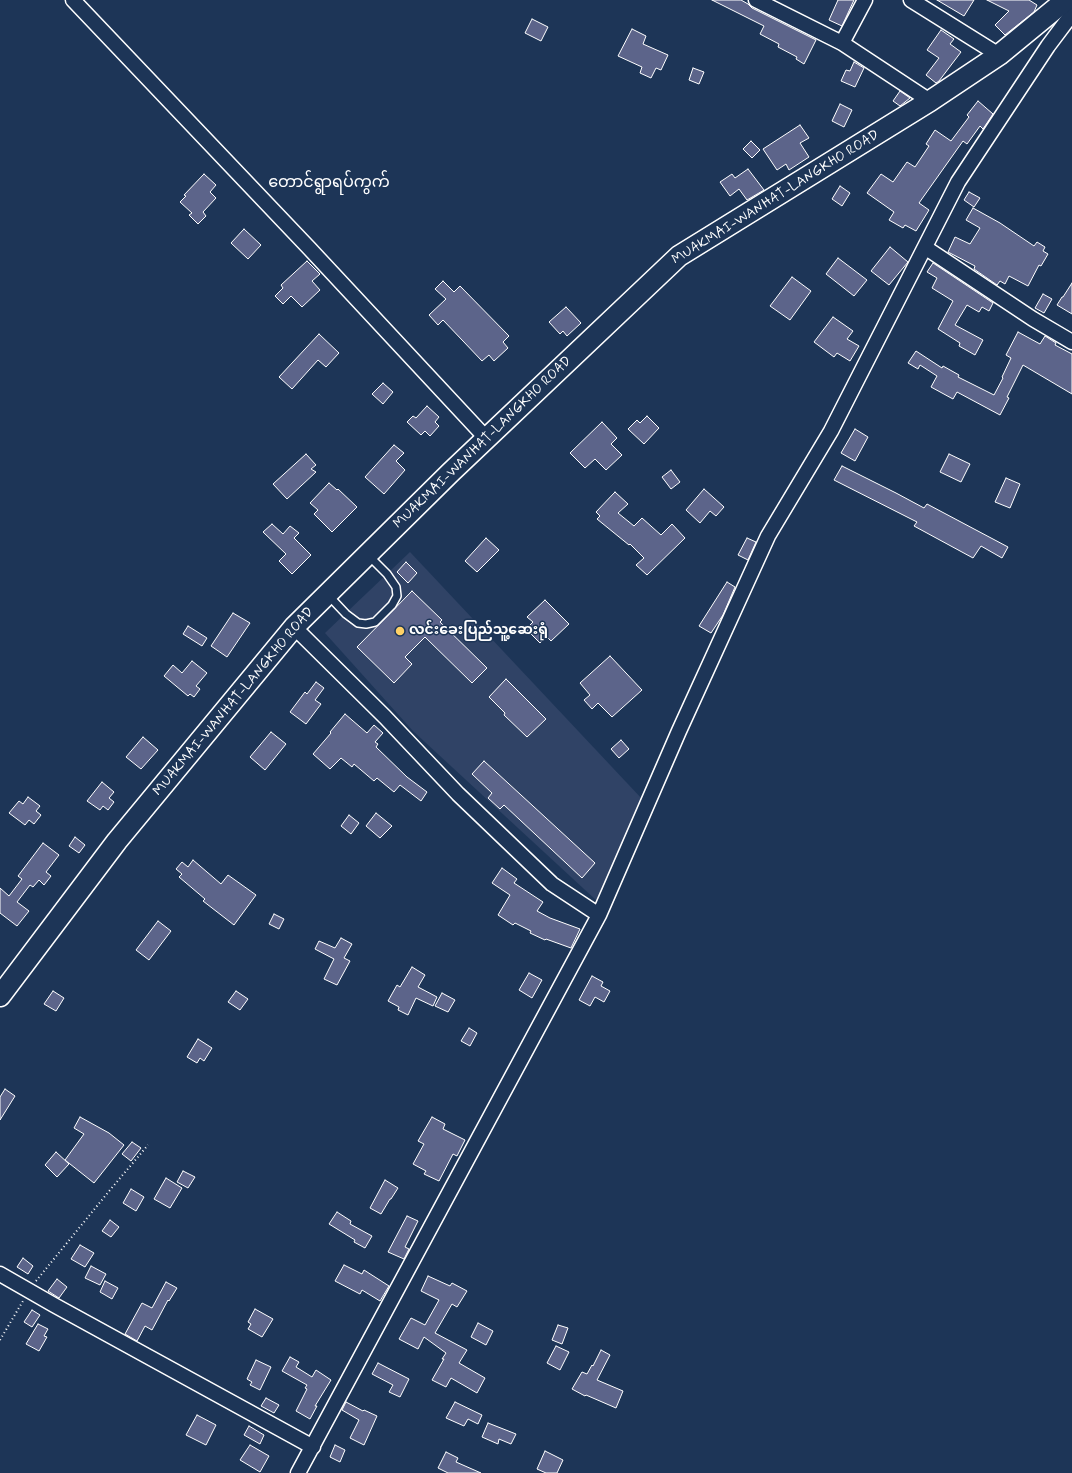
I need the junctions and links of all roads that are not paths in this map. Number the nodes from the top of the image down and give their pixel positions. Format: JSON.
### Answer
{"nodes":[{"id":1,"x":73,"y":0,"type":"edge"},
{"id":2,"x":756,"y":0,"type":"edge"},
{"id":3,"x":865,"y":0,"type":"edge"},
{"id":4,"x":911,"y":0,"type":"edge"},
{"id":5,"x":1066,"y":0,"type":"edge"},
{"id":6,"x":1072,"y":14,"type":"edge"},
{"id":7,"x":842,"y":43,"type":"junction"},
{"id":8,"x":999,"y":55,"type":"junction"},
{"id":9,"x":930,"y":101,"type":"junction"},
{"id":10,"x":926,"y":248,"type":"junction"},
{"id":11,"x":1072,"y":342,"type":"edge"},
{"id":12,"x":487,"y":439,"type":"junction"},
{"id":13,"x":367,"y":555,"type":"junction"},
{"id":14,"x":327,"y":594,"type":"junction"},
{"id":15,"x":294,"y":627,"type":"junction"},
{"id":16,"x":599,"y":915,"type":"junction"},
{"id":17,"x":0,"y":996,"type":"edge"},
{"id":18,"x":0,"y":1274,"type":"edge"},
{"id":19,"x":313,"y":1447,"type":"junction"},
{"id":20,"x":298,"y":1473,"type":"edge"}],
"edges":[{"from":1,"to":12,"type":"street"},
{"from":2,"to":7,"type":"street"},
{"from":3,"to":7,"type":"street"},
{"from":4,"to":8,"type":"street"},
{"from":5,"to":8,"type":"main road","name":"MUAKMAI-WANHAT-LANGKHO ROAD"},
{"from":6,"to":10,"type":"street"},
{"from":7,"to":9,"type":"street"},
{"from":8,"to":9,"type":"main road","name":"MUAKMAI-WANHAT-LANGKHO ROAD"},
{"from":9,"to":12,"type":"main road","name":"MUAKMAI-WANHAT-LANGKHO ROAD"},
{"from":10,"to":11,"type":"street"},
{"from":10,"to":16,"type":"street"},
{"from":12,"to":13,"type":"main road","name":"MUAKMAI-WANHAT-LANGKHO ROAD"},
{"from":13,"to":14,"type":"main road","name":"MUAKMAI-WANHAT-LANGKHO ROAD"},
{"from":13,"to":14,"type":"lane"},
{"from":14,"to":15,"type":"main road","name":"MUAKMAI-WANHAT-LANGKHO ROAD"},
{"from":15,"to":16,"type":"street"},
{"from":15,"to":17,"type":"main road","name":"MUAKMAI-WANHAT-LANGKHO ROAD"},
{"from":16,"to":19,"type":"street"},
{"from":18,"to":19,"type":"street"},
{"from":19,"to":20,"type":"street"}]}
